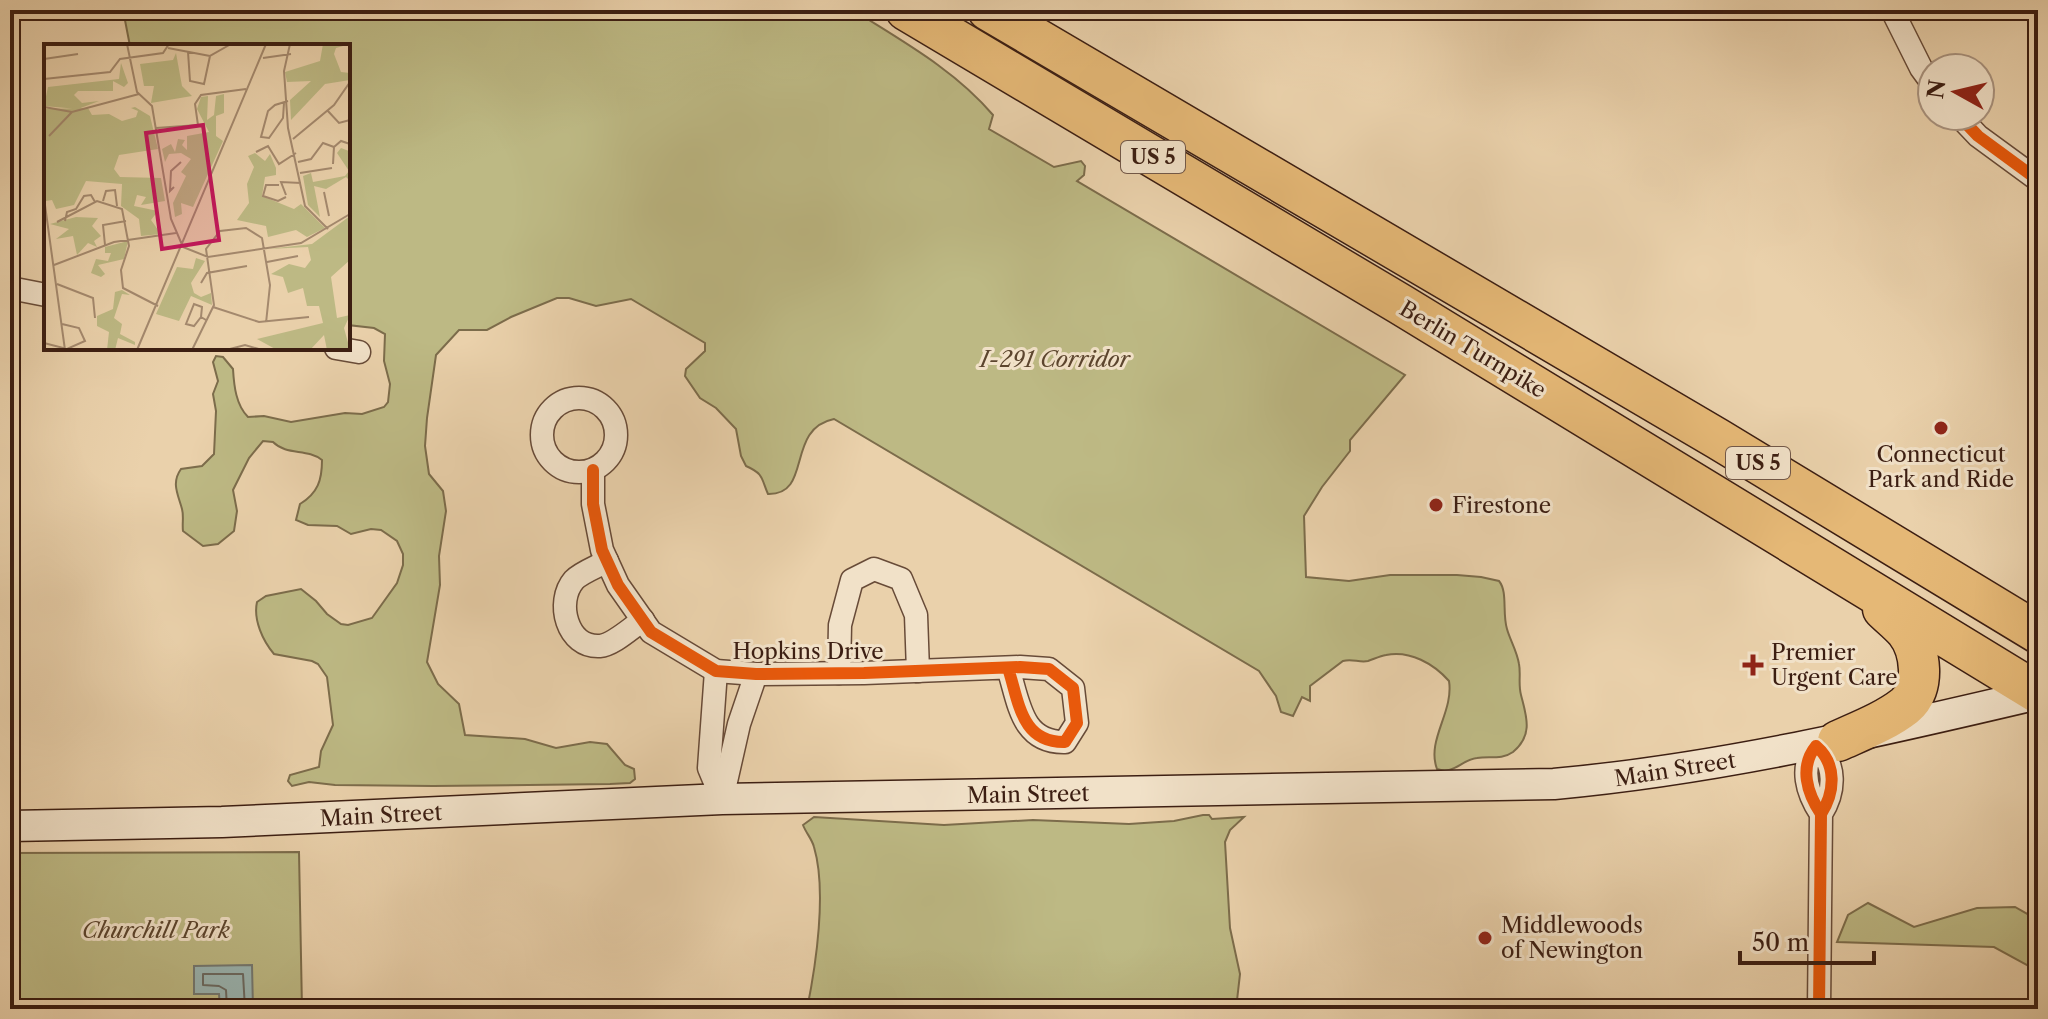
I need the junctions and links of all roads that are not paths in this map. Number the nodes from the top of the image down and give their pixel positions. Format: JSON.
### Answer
{"nodes":[{"id":1,"x":906,"y":10,"type":"edge"},
{"id":2,"x":988,"y":10,"type":"edge"},
{"id":3,"x":1892,"y":10,"type":"edge"},
{"id":4,"x":1916,"y":58,"type":"edge"},
{"id":5,"x":1974,"y":132,"type":"edge"},
{"id":6,"x":2038,"y":180,"type":"edge"},
{"id":7,"x":1383,"y":242,"type":"junction"},
{"id":8,"x":10,"y":288,"type":"edge"},
{"id":9,"x":44,"y":295,"type":"edge"},
{"id":10,"x":1400,"y":304,"type":"junction"},
{"id":11,"x":348,"y":350,"type":"edge"},
{"id":12,"x":359,"y":352,"type":"dead end"},
{"id":13,"x":593,"y":470,"type":"dead end"},
{"id":14,"x":607,"y":561,"type":"junction"},
{"id":15,"x":1854,"y":581,"type":"junction"},
{"id":16,"x":643,"y":620,"type":"junction"},
{"id":17,"x":2038,"y":633,"type":"edge"},
{"id":18,"x":1008,"y":668,"type":"dead end"},
{"id":19,"x":716,"y":671,"type":"junction"},
{"id":20,"x":918,"y":671,"type":"junction"},
{"id":21,"x":839,"y":673,"type":"junction"},
{"id":22,"x":756,"y":674,"type":"junction"},
{"id":23,"x":2038,"y":694,"type":"edge"},
{"id":24,"x":1827,"y":744,"type":"junction"},
{"id":25,"x":722,"y":799,"type":"junction"},
{"id":26,"x":10,"y":826,"type":"edge"},
{"id":27,"x":1819,"y":1009,"type":"edge"}],
"edges":[{"from":1,"to":10,"type":"highway","name":"Berlin Turnpike","number":"US 5"},
{"from":2,"to":7,"type":"highway","name":"Berlin Turnpike","number":"US 5"},
{"from":3,"to":4,"type":"street"},
{"from":5,"to":6,"type":"street"},
{"from":7,"to":10,"type":"highway"},
{"from":7,"to":17,"type":"highway","name":"Berlin Turnpike","number":"US 5"},
{"from":8,"to":9,"type":"street"},
{"from":10,"to":15,"type":"highway","name":"Berlin Turnpike","number":"US 5"},
{"from":11,"to":12,"type":"street"},
{"from":13,"to":14,"type":"street","name":"Hopkins Drive"},
{"from":14,"to":16,"type":"street","name":"Hopkins Drive"},
{"from":14,"to":16,"type":"street"},
{"from":15,"to":23,"type":"highway","name":"Berlin Turnpike","number":"US 5"},
{"from":15,"to":24,"type":"highway"},
{"from":16,"to":19,"type":"street","name":"Hopkins Drive"},
{"from":18,"to":20,"type":"street","name":"Hopkins Drive"},
{"from":19,"to":22,"type":"street","name":"Hopkins Drive"},
{"from":19,"to":25,"type":"street","name":"Hopkins Drive"},
{"from":20,"to":21,"type":"street","name":"Hopkins Drive"},
{"from":20,"to":21,"type":"street","name":"Hopkins Drive"},
{"from":21,"to":22,"type":"street","name":"Hopkins Drive"},
{"from":22,"to":25,"type":"street","name":"Hopkins Drive"},
{"from":23,"to":24,"type":"main road","name":"Main Street"},
{"from":24,"to":25,"type":"main road","name":"Main Street"},
{"from":24,"to":27,"type":"street"},
{"from":25,"to":26,"type":"main road","name":"Main Street"}]}
